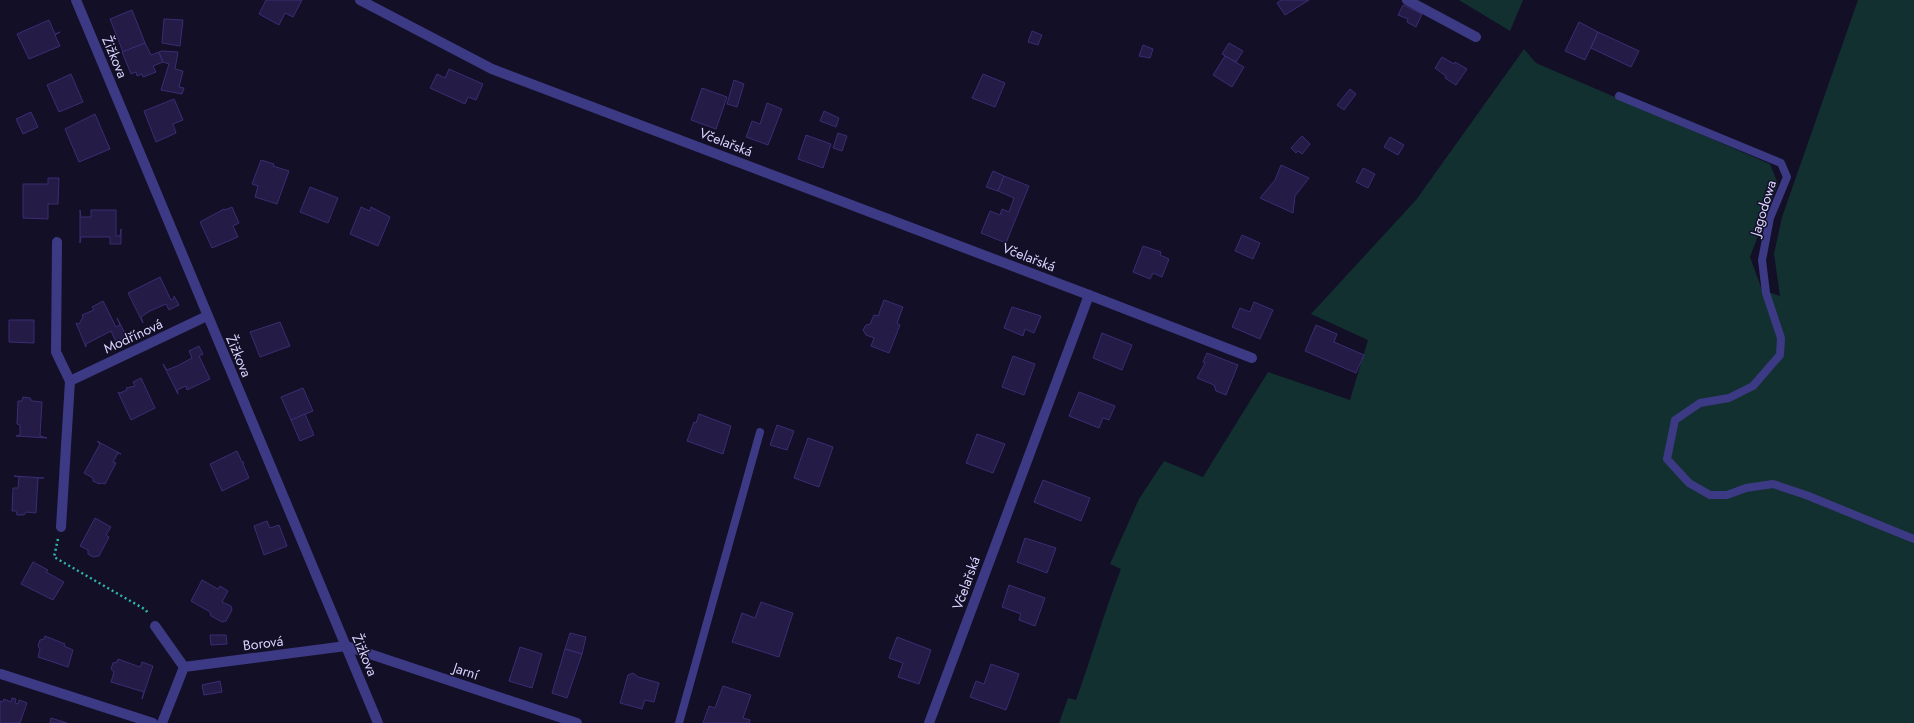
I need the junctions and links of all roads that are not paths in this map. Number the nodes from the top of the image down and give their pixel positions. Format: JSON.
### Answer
{"nodes":[{"id":1,"x":76,"y":0,"type":"edge"},
{"id":2,"x":360,"y":0,"type":"edge"},
{"id":3,"x":1407,"y":0,"type":"edge"},
{"id":4,"x":1476,"y":37,"type":"dead end"},
{"id":5,"x":1619,"y":96,"type":"dead end"},
{"id":6,"x":56,"y":242,"type":"dead end"},
{"id":7,"x":1089,"y":295,"type":"junction"},
{"id":8,"x":207,"y":316,"type":"junction"},
{"id":9,"x":1252,"y":358,"type":"dead end"},
{"id":10,"x":70,"y":381,"type":"junction"},
{"id":11,"x":760,"y":432,"type":"dead end"},
{"id":12,"x":61,"y":527,"type":"road end"},
{"id":13,"x":1914,"y":538,"type":"edge"},
{"id":14,"x":155,"y":626,"type":"road end"},
{"id":15,"x":346,"y":646,"type":"junction"},
{"id":16,"x":184,"y":667,"type":"junction"},
{"id":17,"x":1,"y":674,"type":"edge"},
{"id":18,"x":152,"y":723,"type":"edge"},
{"id":19,"x":162,"y":723,"type":"edge"},
{"id":20,"x":378,"y":723,"type":"edge"},
{"id":21,"x":577,"y":723,"type":"edge"},
{"id":22,"x":679,"y":723,"type":"edge"},
{"id":23,"x":929,"y":723,"type":"edge"}],
"edges":[{"from":1,"to":8,"type":"street","name":"Žižkova"},
{"from":2,"to":7,"type":"street","name":"Včelařská"},
{"from":3,"to":4,"type":"street"},
{"from":5,"to":13,"type":"lane","name":"Jagodowa"},
{"from":6,"to":10,"type":"street"},
{"from":7,"to":9,"type":"street","name":"Včelařská"},
{"from":7,"to":23,"type":"street","name":"Včelařská"},
{"from":8,"to":10,"type":"street","name":"Modřínová"},
{"from":8,"to":15,"type":"street","name":"Žižkova"},
{"from":10,"to":12,"type":"street"},
{"from":11,"to":22,"type":"lane"},
{"from":14,"to":16,"type":"street"},
{"from":15,"to":16,"type":"street","name":"Borová"},
{"from":15,"to":20,"type":"street","name":"Žižkova"},
{"from":15,"to":21,"type":"street","name":"Jarní"},
{"from":16,"to":19,"type":"street"},
{"from":17,"to":18,"type":"street"}]}
